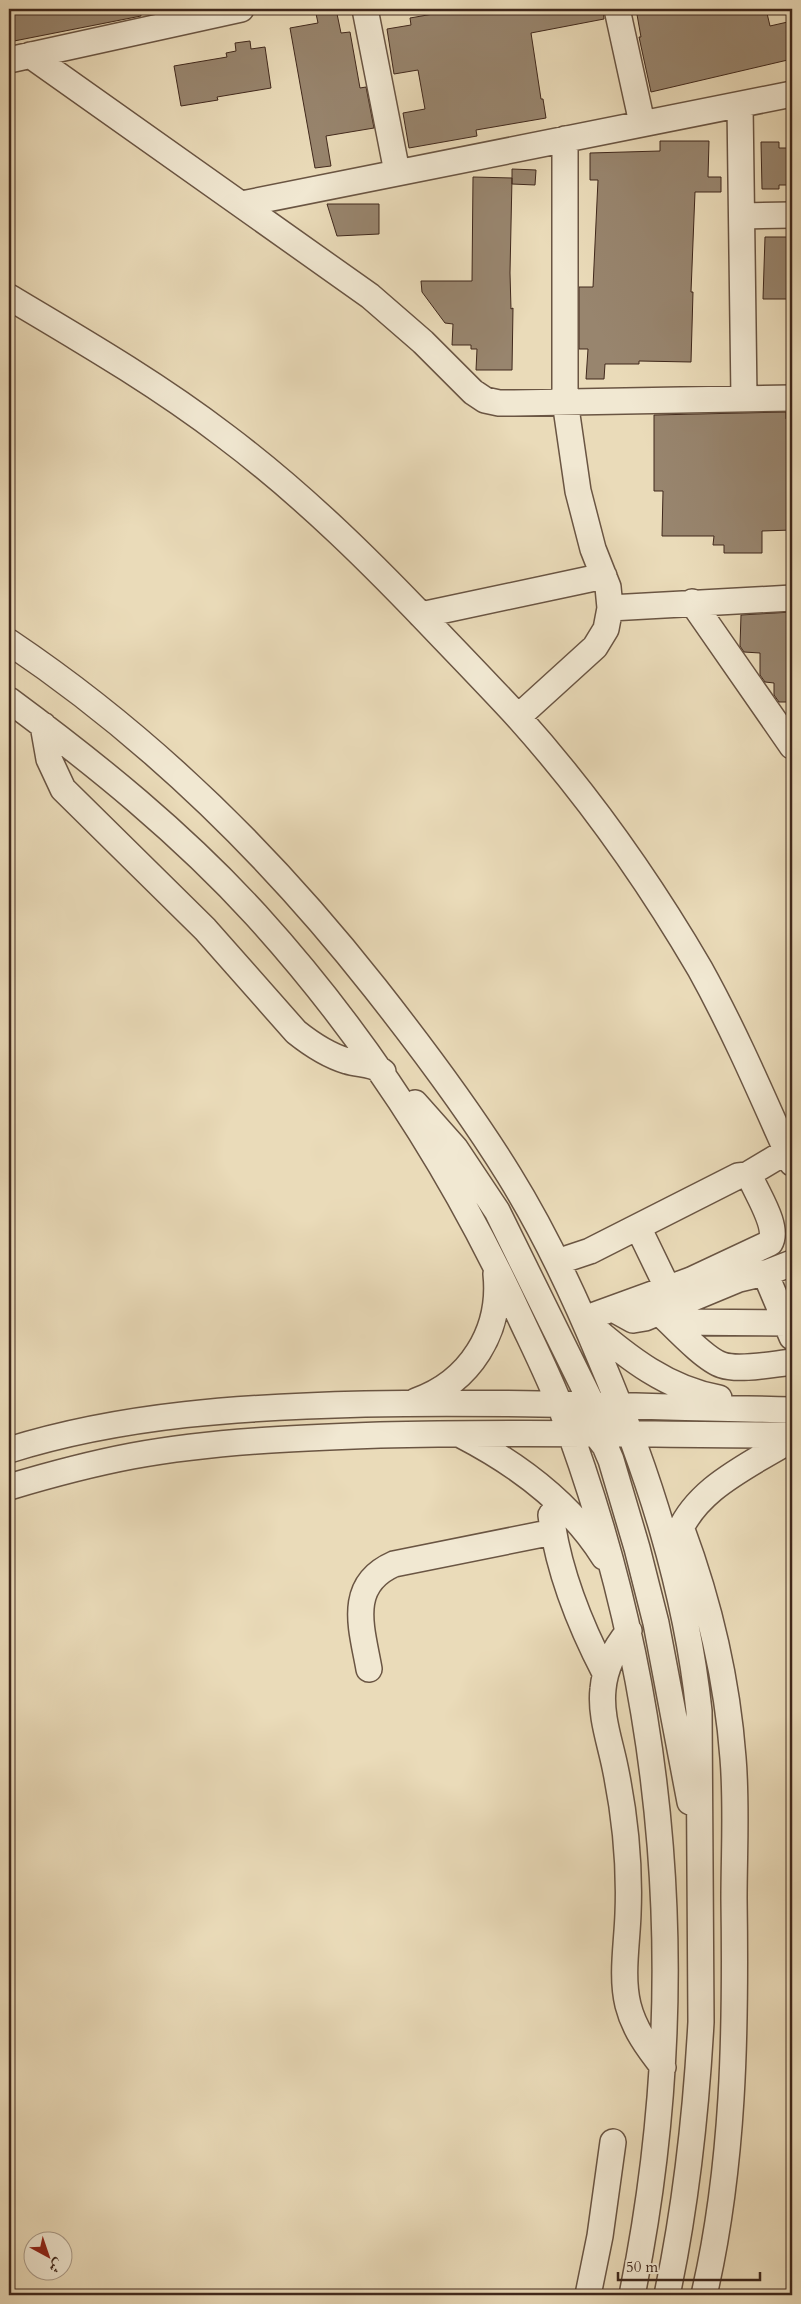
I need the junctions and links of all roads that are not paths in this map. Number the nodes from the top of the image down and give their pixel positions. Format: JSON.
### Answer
{"nodes":[{"id":1,"x":241,"y":9,"type":"edge"},
{"id":2,"x":365,"y":9,"type":"edge"},
{"id":3,"x":617,"y":9,"type":"edge"},
{"id":4,"x":164,"y":17,"type":"edge"},
{"id":5,"x":20,"y":57,"type":"edge"},
{"id":6,"x":792,"y":94,"type":"edge"},
{"id":7,"x":740,"y":105,"type":"junction"},
{"id":8,"x":642,"y":123,"type":"junction"},
{"id":9,"x":565,"y":139,"type":"junction"},
{"id":10,"x":397,"y":172,"type":"junction"},
{"id":11,"x":242,"y":204,"type":"junction"},
{"id":12,"x":792,"y":215,"type":"edge"},
{"id":13,"x":742,"y":216,"type":"junction"},
{"id":14,"x":9,"y":298,"type":"edge"},
{"id":15,"x":744,"y":398,"type":"junction"},
{"id":16,"x":792,"y":398,"type":"edge"},
{"id":17,"x":565,"y":401,"type":"junction"},
{"id":18,"x":604,"y":576,"type":"junction"},
{"id":19,"x":792,"y":598,"type":"edge"},
{"id":20,"x":692,"y":602,"type":"junction"},
{"id":21,"x":610,"y":608,"type":"junction"},
{"id":22,"x":421,"y":615,"type":"junction"},
{"id":23,"x":9,"y":642,"type":"edge"},
{"id":24,"x":9,"y":700,"type":"edge"},
{"id":25,"x":518,"y":717,"type":"junction"},
{"id":26,"x":44,"y":725,"type":"junction"},
{"id":27,"x":792,"y":746,"type":"edge"},
{"id":28,"x":376,"y":1066,"type":"junction"},
{"id":29,"x":789,"y":1157,"type":"edge"},
{"id":30,"x":747,"y":1175,"type":"junction"},
{"id":31,"x":664,"y":1212,"type":"junction"},
{"id":32,"x":638,"y":1227,"type":"junction"},
{"id":33,"x":769,"y":1240,"type":"junction"},
{"id":34,"x":493,"y":1259,"type":"junction"},
{"id":35,"x":557,"y":1262,"type":"junction"},
{"id":36,"x":781,"y":1267,"type":"edge"},
{"id":37,"x":691,"y":1280,"type":"junction"},
{"id":38,"x":668,"y":1289,"type":"junction"},
{"id":39,"x":613,"y":1309,"type":"junction"},
{"id":40,"x":664,"y":1317,"type":"junction"},
{"id":41,"x":584,"y":1319,"type":"junction"},
{"id":42,"x":789,"y":1330,"type":"edge"},
{"id":43,"x":792,"y":1362,"type":"edge"},
{"id":44,"x":412,"y":1403,"type":"junction"},
{"id":45,"x":559,"y":1403,"type":"junction"},
{"id":46,"x":592,"y":1404,"type":"junction"},
{"id":47,"x":620,"y":1405,"type":"junction"},
{"id":48,"x":760,"y":1410,"type":"junction"},
{"id":49,"x":792,"y":1410,"type":"edge"},
{"id":50,"x":456,"y":1433,"type":"junction"},
{"id":51,"x":570,"y":1434,"type":"junction"},
{"id":52,"x":596,"y":1434,"type":"junction"},
{"id":53,"x":632,"y":1435,"type":"junction"},
{"id":54,"x":792,"y":1435,"type":"edge"},
{"id":55,"x":792,"y":1439,"type":"edge"},
{"id":56,"x":9,"y":1450,"type":"edge"},
{"id":57,"x":9,"y":1486,"type":"edge"},
{"id":58,"x":548,"y":1492,"type":"junction"},
{"id":59,"x":681,"y":1527,"type":"junction"},
{"id":60,"x":553,"y":1532,"type":"junction"},
{"id":61,"x":674,"y":1568,"type":"junction"},
{"id":62,"x":616,"y":1576,"type":"junction"},
{"id":63,"x":629,"y":1631,"type":"junction"},
{"id":64,"x":369,"y":1669,"type":"dead end"},
{"id":65,"x":605,"y":1674,"type":"junction"},
{"id":66,"x":701,"y":1846,"type":"junction"},
{"id":67,"x":663,"y":2067,"type":"junction"},
{"id":68,"x":613,"y":2142,"type":"dead end"},
{"id":69,"x":588,"y":2295,"type":"edge"},
{"id":70,"x":632,"y":2295,"type":"edge"},
{"id":71,"x":667,"y":2295,"type":"edge"},
{"id":72,"x":704,"y":2295,"type":"edge"}],
"edges":[{"from":1,"to":4,"type":"street"},
{"from":2,"to":10,"type":"street"},
{"from":3,"to":8,"type":"street"},
{"from":4,"to":5,"type":"street"},
{"from":5,"to":11,"type":"street"},
{"from":6,"to":7,"type":"street"},
{"from":7,"to":8,"type":"street"},
{"from":7,"to":13,"type":"street"},
{"from":8,"to":9,"type":"street"},
{"from":9,"to":10,"type":"street"},
{"from":9,"to":17,"type":"street"},
{"from":10,"to":11,"type":"street"},
{"from":11,"to":17,"type":"street"},
{"from":12,"to":13,"type":"street"},
{"from":13,"to":15,"type":"street"},
{"from":14,"to":22,"type":"street"},
{"from":15,"to":16,"type":"street"},
{"from":15,"to":17,"type":"street"},
{"from":17,"to":18,"type":"street"},
{"from":18,"to":21,"type":"street"},
{"from":18,"to":22,"type":"street"},
{"from":19,"to":20,"type":"street"},
{"from":20,"to":21,"type":"street"},
{"from":20,"to":27,"type":"street"},
{"from":21,"to":25,"type":"street"},
{"from":22,"to":25,"type":"street"},
{"from":23,"to":35,"type":"street"},
{"from":24,"to":26,"type":"street"},
{"from":25,"to":29,"type":"street"},
{"from":26,"to":28,"type":"street"},
{"from":26,"to":28,"type":"street"},
{"from":28,"to":34,"type":"street"},
{"from":28,"to":46,"type":"street"},
{"from":29,"to":30,"type":"street"},
{"from":30,"to":31,"type":"street"},
{"from":30,"to":33,"type":"street"},
{"from":31,"to":32,"type":"street"},
{"from":31,"to":37,"type":"street"},
{"from":32,"to":35,"type":"street"},
{"from":32,"to":38,"type":"street"},
{"from":33,"to":36,"type":"street"},
{"from":33,"to":37,"type":"street"},
{"from":34,"to":44,"type":"street"},
{"from":34,"to":45,"type":"street"},
{"from":35,"to":41,"type":"street"},
{"from":36,"to":40,"type":"street"},
{"from":36,"to":42,"type":"street"},
{"from":37,"to":38,"type":"street"},
{"from":38,"to":39,"type":"street"},
{"from":39,"to":40,"type":"street"},
{"from":39,"to":41,"type":"street"},
{"from":40,"to":42,"type":"street"},
{"from":40,"to":43,"type":"street"},
{"from":41,"to":47,"type":"street"},
{"from":41,"to":48,"type":"street"},
{"from":44,"to":45,"type":"street"},
{"from":44,"to":56,"type":"street"},
{"from":45,"to":46,"type":"street"},
{"from":45,"to":51,"type":"street"},
{"from":45,"to":52,"type":"street"},
{"from":46,"to":47,"type":"street"},
{"from":46,"to":53,"type":"street"},
{"from":47,"to":48,"type":"street"},
{"from":47,"to":53,"type":"street"},
{"from":48,"to":49,"type":"street"},
{"from":50,"to":51,"type":"street"},
{"from":50,"to":57,"type":"street"},
{"from":50,"to":58,"type":"street"},
{"from":51,"to":52,"type":"street"},
{"from":51,"to":62,"type":"street"},
{"from":52,"to":53,"type":"street"},
{"from":52,"to":66,"type":"street"},
{"from":53,"to":54,"type":"street"},
{"from":53,"to":61,"type":"street"},
{"from":55,"to":59,"type":"street"},
{"from":58,"to":60,"type":"street"},
{"from":58,"to":62,"type":"street"},
{"from":59,"to":61,"type":"street"},
{"from":59,"to":72,"type":"street"},
{"from":60,"to":64,"type":"street"},
{"from":60,"to":65,"type":"street"},
{"from":61,"to":66,"type":"street"},
{"from":62,"to":63,"type":"street"},
{"from":63,"to":65,"type":"street"},
{"from":63,"to":67,"type":"street"},
{"from":65,"to":67,"type":"street"},
{"from":66,"to":71,"type":"street"},
{"from":67,"to":70,"type":"street"},
{"from":68,"to":69,"type":"street"}]}
